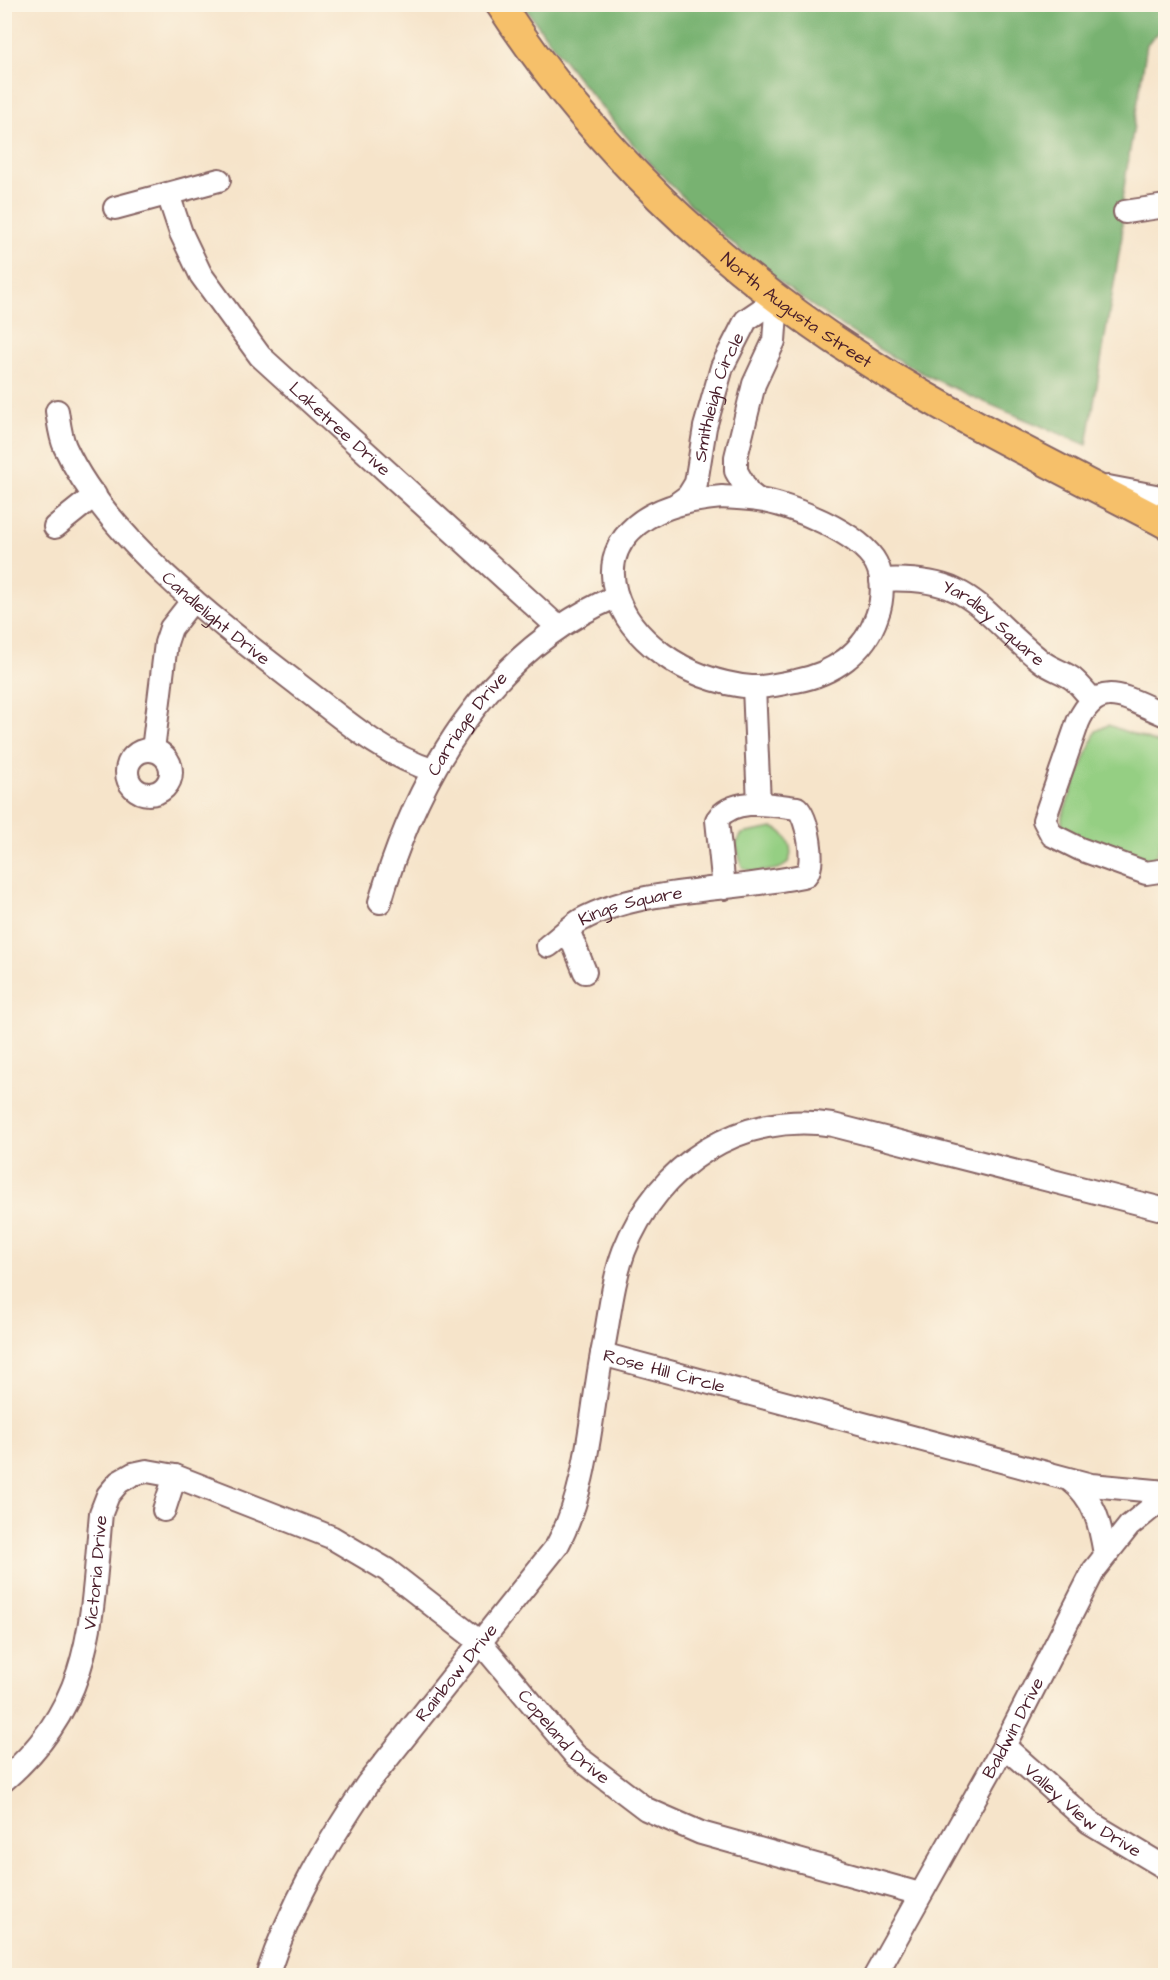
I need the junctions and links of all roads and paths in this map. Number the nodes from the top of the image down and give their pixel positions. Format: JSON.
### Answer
{"nodes":[{"id":1,"x":500,"y":4,"type":"edge"},
{"id":2,"x":219,"y":180,"type":"dead end"},
{"id":3,"x":168,"y":194,"type":"junction"},
{"id":4,"x":1166,"y":206,"type":"edge"},
{"id":5,"x":115,"y":208,"type":"dead end"},
{"id":6,"x":1125,"y":212,"type":"dead end"},
{"id":7,"x":777,"y":299,"type":"junction"},
{"id":8,"x":57,"y":411,"type":"dead end"},
{"id":9,"x":1091,"y":484,"type":"junction"},
{"id":10,"x":95,"y":495,"type":"junction"},
{"id":11,"x":1166,"y":498,"type":"edge"},
{"id":12,"x":758,"y":500,"type":"junction"},
{"id":13,"x":677,"y":504,"type":"junction"},
{"id":14,"x":1166,"y":525,"type":"edge"},
{"id":15,"x":56,"y":527,"type":"dead end"},
{"id":16,"x":881,"y":580,"type":"junction"},
{"id":17,"x":615,"y":597,"type":"junction"},
{"id":18,"x":193,"y":600,"type":"junction"},
{"id":19,"x":558,"y":627,"type":"junction"},
{"id":20,"x":754,"y":687,"type":"junction"},
{"id":21,"x":1092,"y":699,"type":"junction"},
{"id":22,"x":1166,"y":715,"type":"edge"},
{"id":23,"x":153,"y":750,"type":"dead end"},
{"id":24,"x":432,"y":770,"type":"junction"},
{"id":25,"x":759,"y":804,"type":"junction"},
{"id":26,"x":1166,"y":870,"type":"edge"},
{"id":27,"x":724,"y":888,"type":"junction"},
{"id":28,"x":380,"y":902,"type":"dead end"},
{"id":29,"x":568,"y":930,"type":"junction"},
{"id":30,"x":548,"y":946,"type":"dead end"},
{"id":31,"x":585,"y":972,"type":"dead end"},
{"id":32,"x":1166,"y":1210,"type":"edge"},
{"id":33,"x":602,"y":1354,"type":"junction"},
{"id":34,"x":175,"y":1476,"type":"junction"},
{"id":35,"x":1069,"y":1479,"type":"junction"},
{"id":36,"x":1166,"y":1494,"type":"edge"},
{"id":37,"x":248,"y":1503,"type":"joint"},
{"id":38,"x":164,"y":1510,"type":"dead end"},
{"id":39,"x":1105,"y":1554,"type":"junction"},
{"id":40,"x":481,"y":1643,"type":"junction"},
{"id":41,"x":1004,"y":1746,"type":"junction"},
{"id":42,"x":4,"y":1780,"type":"edge"},
{"id":43,"x":1166,"y":1868,"type":"edge"},
{"id":44,"x":920,"y":1894,"type":"junction"},
{"id":45,"x":267,"y":1976,"type":"edge"},
{"id":46,"x":875,"y":1976,"type":"edge"}],
"edges":[{"from":1,"to":7,"type":"main road","name":"North Augusta Street"},
{"from":2,"to":3,"type":"street"},
{"from":3,"to":5,"type":"street"},
{"from":3,"to":19,"type":"street","name":"Laketree Drive"},
{"from":4,"to":6,"type":"street"},
{"from":7,"to":9,"type":"main road","name":"North Augusta Street"},
{"from":7,"to":12,"type":"street","name":"Smithleigh Circle"},
{"from":7,"to":13,"type":"street","name":"Smithleigh Circle"},
{"from":8,"to":10,"type":"street","name":"Candlelight Drive"},
{"from":9,"to":11,"type":"street"},
{"from":9,"to":14,"type":"main road","name":"North Augusta Street"},
{"from":10,"to":15,"type":"street"},
{"from":10,"to":18,"type":"street","name":"Candlelight Drive"},
{"from":12,"to":13,"type":"street","name":"Smithleigh Circle"},
{"from":12,"to":16,"type":"street","name":"Smithleigh Circle"},
{"from":13,"to":17,"type":"street","name":"Smithleigh Circle"},
{"from":16,"to":20,"type":"street","name":"Smithleigh Circle"},
{"from":16,"to":21,"type":"street","name":"Yardley Square"},
{"from":17,"to":19,"type":"street","name":"Carriage Drive"},
{"from":17,"to":20,"type":"street","name":"Smithleigh Circle"},
{"from":18,"to":23,"type":"street"},
{"from":18,"to":24,"type":"street","name":"Candlelight Drive"},
{"from":19,"to":24,"type":"street","name":"Carriage Drive"},
{"from":20,"to":25,"type":"street"},
{"from":21,"to":22,"type":"street"},
{"from":21,"to":26,"type":"street"},
{"from":24,"to":28,"type":"street","name":"Carriage Drive"},
{"from":25,"to":27,"type":"street","name":"Kings Square"},
{"from":25,"to":27,"type":"street","name":"Kings Square"},
{"from":27,"to":29,"type":"street","name":"Kings Square"},
{"from":29,"to":30,"type":"street","name":"Kings Square"},
{"from":29,"to":31,"type":"street"},
{"from":32,"to":33,"type":"street","name":"Rose Hill Circle"},
{"from":33,"to":35,"type":"street","name":"Rose Hill Circle"},
{"from":33,"to":40,"type":"street","name":"Rainbow Drive"},
{"from":34,"to":37,"type":"street","name":"Victoria Drive"},
{"from":34,"to":38,"type":"street"},
{"from":34,"to":42,"type":"street","name":"Victoria Drive"},
{"from":35,"to":36,"type":"street","name":"Rose Hill Circle"},
{"from":35,"to":39,"type":"street"},
{"from":36,"to":39,"type":"street","name":"Baldwin Drive"},
{"from":37,"to":40,"type":"street","name":"Copeland Drive"},
{"from":39,"to":41,"type":"street","name":"Baldwin Drive"},
{"from":40,"to":44,"type":"street","name":"Copeland Drive"},
{"from":40,"to":45,"type":"street","name":"Rainbow Drive"},
{"from":41,"to":43,"type":"street","name":"Valley View Drive"},
{"from":41,"to":44,"type":"street","name":"Baldwin Drive"},
{"from":44,"to":46,"type":"street","name":"Baldwin Drive"}]}
